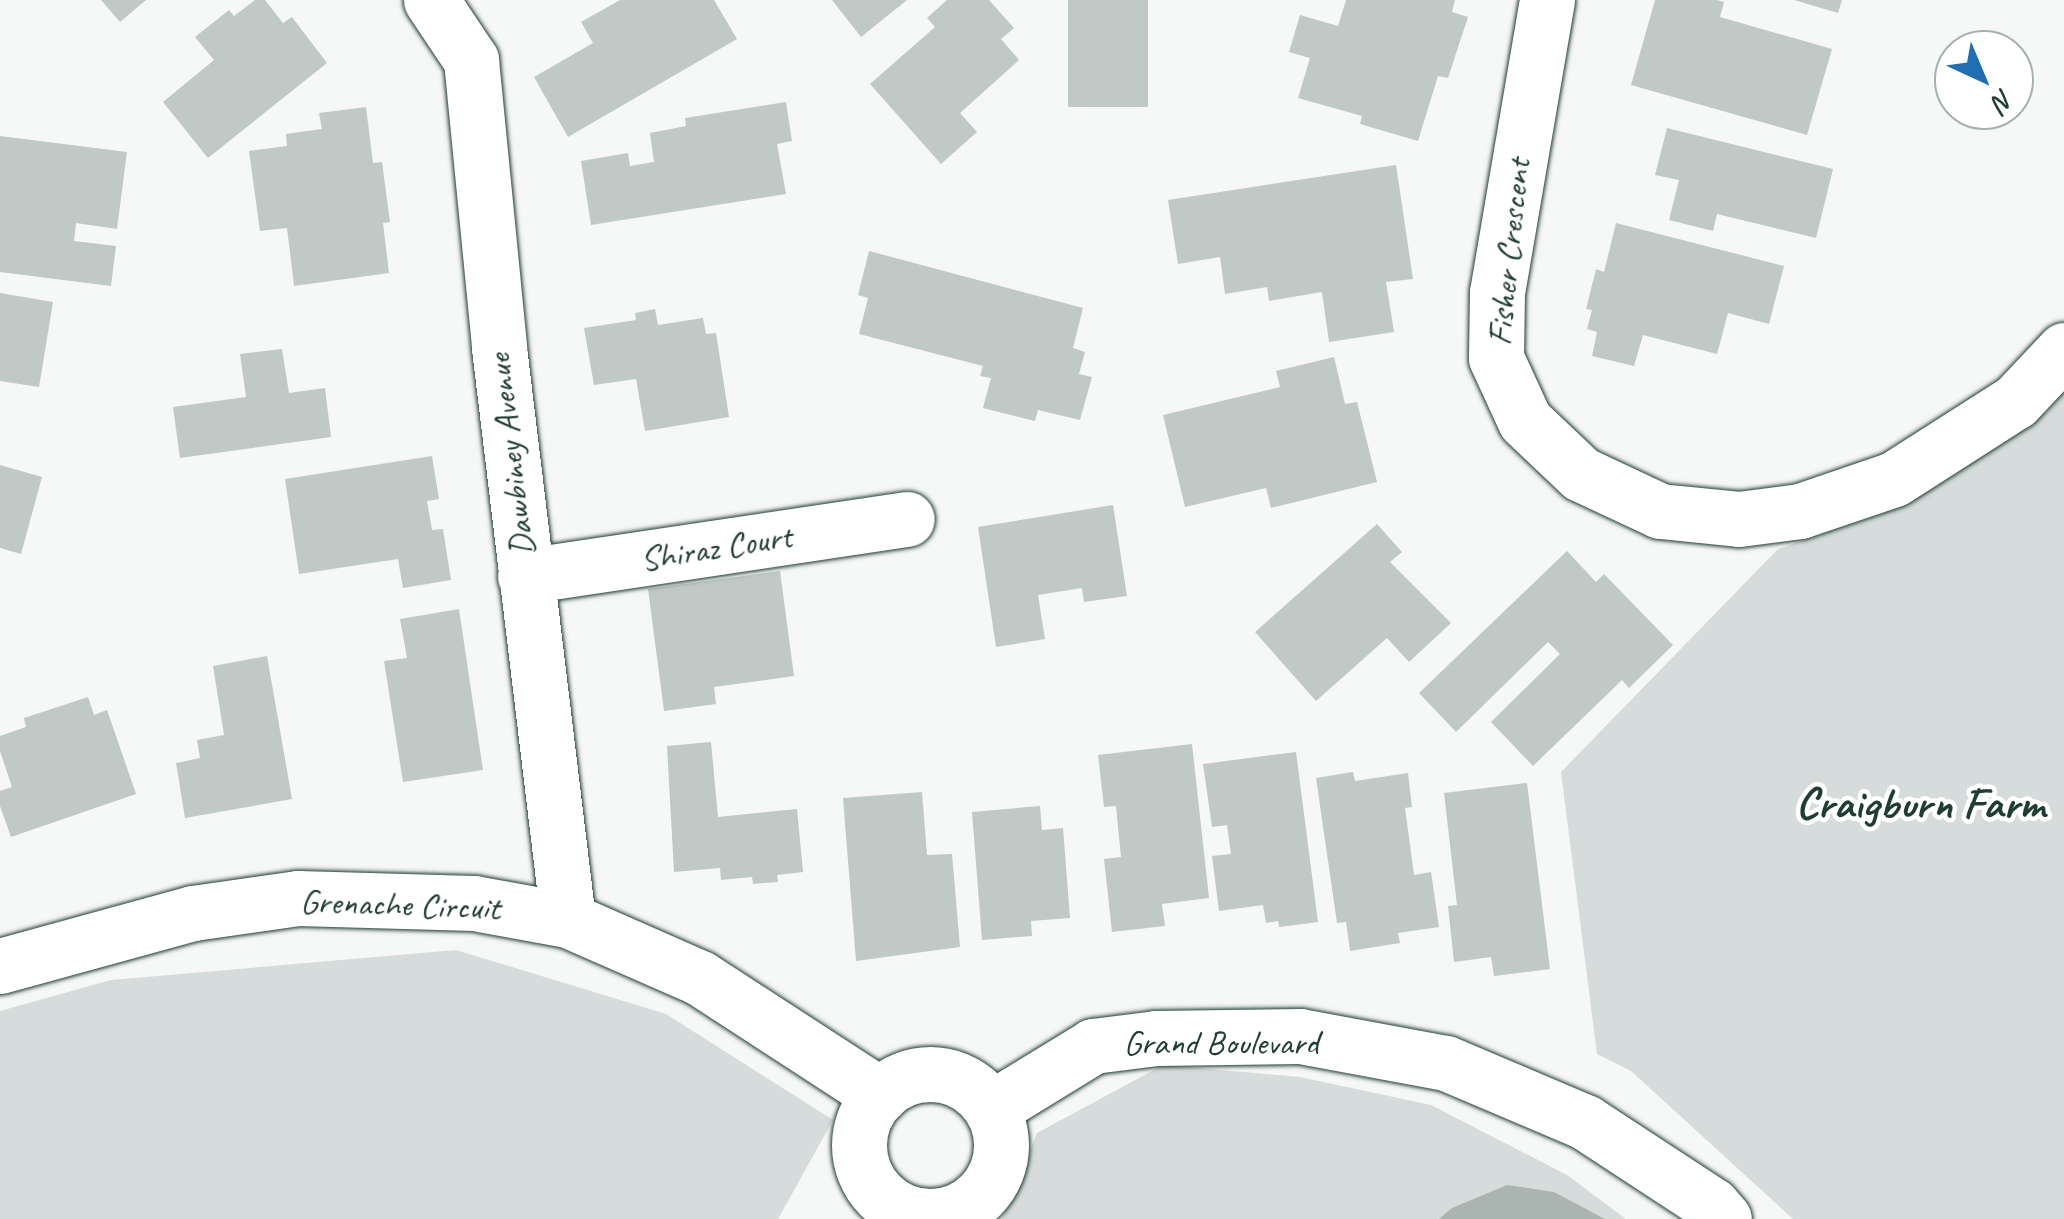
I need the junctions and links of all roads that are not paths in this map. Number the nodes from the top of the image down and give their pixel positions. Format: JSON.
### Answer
{"nodes":[{"id":1,"x":432,"y":0,"type":"edge"},
{"id":2,"x":1547,"y":0,"type":"edge"},
{"id":3,"x":2064,"y":350,"type":"edge"},
{"id":4,"x":907,"y":518,"type":"dead end"},
{"id":5,"x":525,"y":576,"type":"junction"},
{"id":6,"x":568,"y":920,"type":"junction"},
{"id":7,"x":0,"y":966,"type":"edge"},
{"id":8,"x":880,"y":1095,"type":"junction"},
{"id":9,"x":992,"y":1108,"type":"junction"},
{"id":10,"x":856,"y":1203,"type":"edge"},
{"id":11,"x":1724,"y":1219,"type":"edge"}],
"edges":[{"from":1,"to":5,"type":"street","name":"Dawbiney Avenue"},
{"from":2,"to":3,"type":"street","name":"Fisher Crescent"},
{"from":4,"to":5,"type":"street","name":"Shiraz Court"},
{"from":5,"to":6,"type":"street","name":"Dawbiney Avenue"},
{"from":6,"to":7,"type":"street","name":"Grenache Circuit"},
{"from":6,"to":8,"type":"street","name":"Grenache Circuit"},
{"from":8,"to":9,"type":"street"},
{"from":8,"to":10,"type":"street"},
{"from":9,"to":10,"type":"street"},
{"from":9,"to":11,"type":"street","name":"Grand Boulevard"}]}
